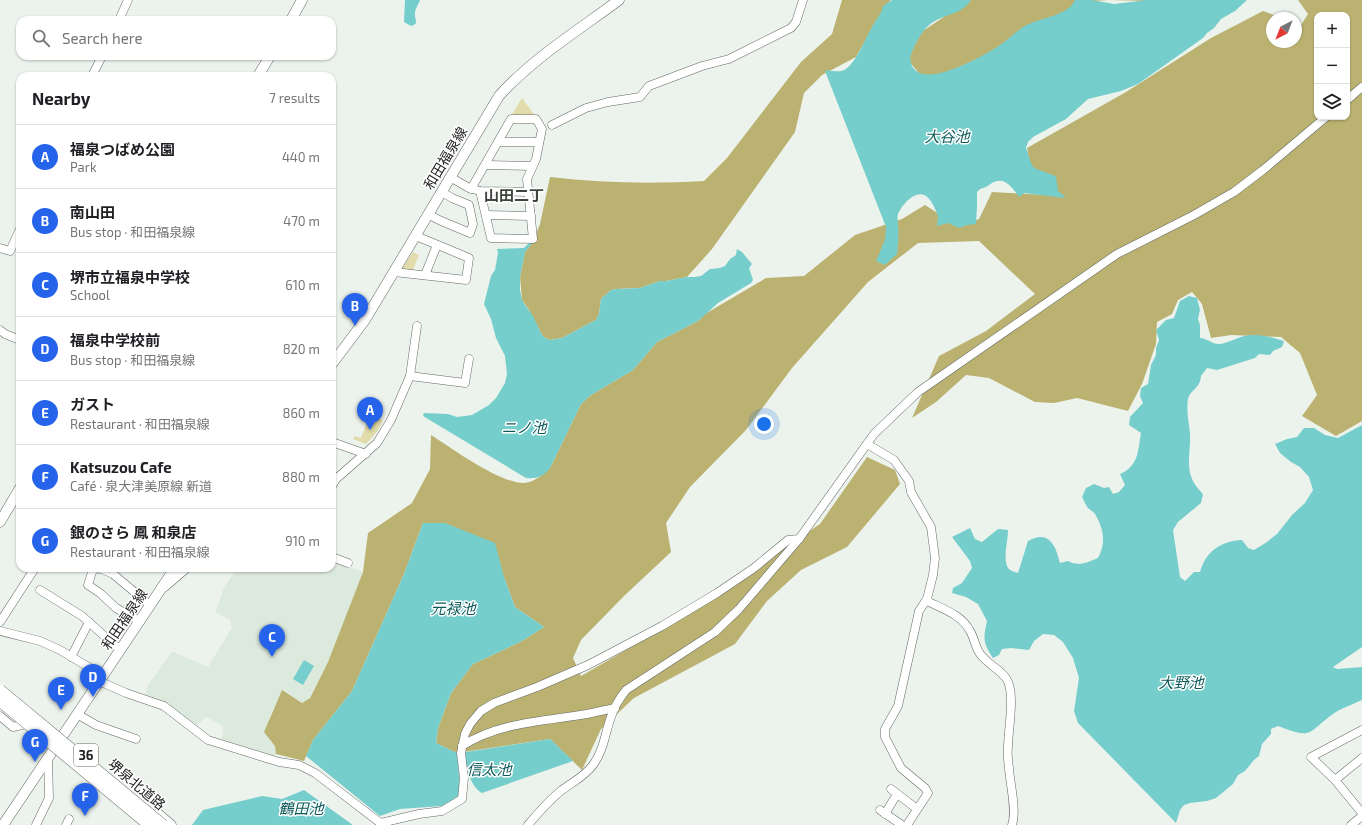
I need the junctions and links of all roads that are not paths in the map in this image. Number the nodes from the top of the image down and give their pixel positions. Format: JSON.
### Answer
{"nodes":[{"id":1,"x":128,"y":0,"type":"edge"},
{"id":2,"x":302,"y":0,"type":"edge"},
{"id":3,"x":619,"y":0,"type":"edge"},
{"id":4,"x":803,"y":0,"type":"edge"},
{"id":5,"x":121,"y":16,"type":"edge"},
{"id":6,"x":293,"y":16,"type":"edge"},
{"id":7,"x":100,"y":60,"type":"edge"},
{"id":8,"x":268,"y":60,"type":"edge"},
{"id":9,"x":94,"y":72,"type":"edge"},
{"id":10,"x":260,"y":72,"type":"edge"},
{"id":11,"x":1362,"y":87,"type":"edge"},
{"id":12,"x":1350,"y":97,"type":"edge"},
{"id":13,"x":1322,"y":120,"type":"edge"},
{"id":14,"x":552,"y":125,"type":"dead end"},
{"id":15,"x":499,"y":142,"type":"junction"},
{"id":16,"x":539,"y":142,"type":"junction"},
{"id":17,"x":486,"y":165,"type":"junction"},
{"id":18,"x":532,"y":166,"type":"junction"},
{"id":19,"x":450,"y":178,"type":"junction"},
{"id":20,"x":471,"y":189,"type":"junction"},
{"id":21,"x":442,"y":192,"type":"junction"},
{"id":22,"x":480,"y":192,"type":"junction"},
{"id":23,"x":528,"y":192,"type":"junction"},
{"id":24,"x":428,"y":214,"type":"junction"},
{"id":25,"x":486,"y":216,"type":"junction"},
{"id":26,"x":530,"y":216,"type":"junction"},
{"id":27,"x":416,"y":236,"type":"junction"},
{"id":28,"x":16,"y":238,"type":"edge"},
{"id":29,"x":437,"y":245,"type":"junction"},
{"id":30,"x":0,"y":248,"type":"edge"},
{"id":31,"x":394,"y":272,"type":"junction"},
{"id":32,"x":425,"y":275,"type":"junction"},
{"id":33,"x":417,"y":326,"type":"dead end"},
{"id":34,"x":0,"y":330,"type":"edge"},
{"id":35,"x":16,"y":338,"type":"edge"},
{"id":36,"x":336,"y":359,"type":"edge"},
{"id":37,"x":470,"y":359,"type":"dead end"},
{"id":38,"x":410,"y":376,"type":"junction"},
{"id":39,"x":336,"y":443,"type":"edge"},
{"id":40,"x":867,"y":444,"type":"junction"},
{"id":41,"x":366,"y":454,"type":"junction"},
{"id":42,"x":336,"y":479,"type":"edge"},
{"id":43,"x":16,"y":495,"type":"edge"},
{"id":44,"x":0,"y":522,"type":"edge"},
{"id":45,"x":799,"y":538,"type":"junction"},
{"id":46,"x":336,"y":558,"type":"edge"},
{"id":47,"x":348,"y":563,"type":"dead end"},
{"id":48,"x":33,"y":572,"type":"edge"},
{"id":49,"x":92,"y":572,"type":"edge"},
{"id":50,"x":116,"y":572,"type":"edge"},
{"id":51,"x":172,"y":572,"type":"edge"},
{"id":52,"x":182,"y":572,"type":"edge"},
{"id":53,"x":40,"y":590,"type":"dead end"},
{"id":54,"x":159,"y":592,"type":"junction"},
{"id":55,"x":927,"y":599,"type":"junction"},
{"id":56,"x":150,"y":605,"type":"junction"},
{"id":57,"x":139,"y":621,"type":"junction"},
{"id":58,"x":0,"y":622,"type":"edge"},
{"id":59,"x":89,"y":622,"type":"junction"},
{"id":60,"x":0,"y":631,"type":"edge"},
{"id":61,"x":120,"y":650,"type":"junction"},
{"id":62,"x":71,"y":657,"type":"junction"},
{"id":63,"x":101,"y":678,"type":"junction"},
{"id":64,"x":0,"y":684,"type":"edge"},
{"id":65,"x":0,"y":690,"type":"edge"},
{"id":66,"x":0,"y":701,"type":"edge"},
{"id":67,"x":0,"y":707,"type":"edge"},
{"id":68,"x":615,"y":708,"type":"junction"},
{"id":69,"x":77,"y":714,"type":"junction"},
{"id":70,"x":0,"y":716,"type":"edge"},
{"id":71,"x":22,"y":725,"type":"junction"},
{"id":72,"x":1362,"y":730,"type":"edge"},
{"id":73,"x":63,"y":736,"type":"junction"},
{"id":74,"x":136,"y":739,"type":"dead end"},
{"id":75,"x":462,"y":746,"type":"junction"},
{"id":76,"x":51,"y":754,"type":"junction"},
{"id":77,"x":1362,"y":758,"type":"edge"},
{"id":78,"x":1335,"y":780,"type":"junction"},
{"id":79,"x":917,"y":809,"type":"junction"},
{"id":80,"x":1362,"y":813,"type":"edge"},
{"id":81,"x":1362,"y":816,"type":"edge"},
{"id":82,"x":382,"y":824,"type":"edge"},
{"id":83,"x":3,"y":825,"type":"edge"},
{"id":84,"x":36,"y":825,"type":"edge"},
{"id":85,"x":142,"y":825,"type":"edge"},
{"id":86,"x":150,"y":825,"type":"edge"},
{"id":87,"x":163,"y":825,"type":"edge"},
{"id":88,"x":171,"y":825,"type":"edge"},
{"id":89,"x":528,"y":825,"type":"edge"},
{"id":90,"x":902,"y":825,"type":"edge"},
{"id":91,"x":906,"y":825,"type":"edge"},
{"id":92,"x":1012,"y":825,"type":"edge"},
{"id":93,"x":1351,"y":825,"type":"edge"}],
"edges":[{"from":1,"to":5,"type":"street"},
{"from":2,"to":6,"type":"main road"},
{"from":3,"to":19,"type":"main road","name":"和田福泉線"},
{"from":4,"to":14,"type":"street"},
{"from":7,"to":9,"type":"street"},
{"from":8,"to":10,"type":"main road"},
{"from":11,"to":12,"type":"street"},
{"from":13,"to":40,"type":"street"},
{"from":15,"to":16,"type":"street"},
{"from":15,"to":16,"type":"street"},
{"from":15,"to":17,"type":"street"},
{"from":16,"to":18,"type":"street"},
{"from":17,"to":18,"type":"street"},
{"from":17,"to":20,"type":"street"},
{"from":18,"to":23,"type":"street"},
{"from":19,"to":20,"type":"street"},
{"from":19,"to":21,"type":"main road","name":"和田福泉線"},
{"from":20,"to":22,"type":"street"},
{"from":21,"to":24,"type":"main road","name":"和田福泉線"},
{"from":21,"to":24,"type":"street"},
{"from":22,"to":23,"type":"street"},
{"from":22,"to":25,"type":"street"},
{"from":23,"to":26,"type":"street"},
{"from":24,"to":27,"type":"main road","name":"和田福泉線"},
{"from":25,"to":26,"type":"street"},
{"from":25,"to":26,"type":"street"},
{"from":27,"to":29,"type":"street"},
{"from":27,"to":31,"type":"main road","name":"和田福泉線"},
{"from":28,"to":30,"type":"street"},
{"from":29,"to":32,"type":"street"},
{"from":29,"to":32,"type":"street"},
{"from":31,"to":32,"type":"street"},
{"from":31,"to":36,"type":"main road","name":"和田福泉線"},
{"from":33,"to":38,"type":"street"},
{"from":34,"to":35,"type":"street"},
{"from":37,"to":38,"type":"street"},
{"from":38,"to":41,"type":"street"},
{"from":39,"to":41,"type":"street"},
{"from":40,"to":45,"type":"street"},
{"from":40,"to":55,"type":"street"},
{"from":41,"to":42,"type":"street"},
{"from":43,"to":44,"type":"main road"},
{"from":45,"to":68,"type":"street"},
{"from":45,"to":75,"type":"street"},
{"from":46,"to":47,"type":"street"},
{"from":48,"to":58,"type":"street"},
{"from":49,"to":57,"type":"street"},
{"from":50,"to":56,"type":"street"},
{"from":51,"to":54,"type":"main road","name":"和田福泉線"},
{"from":52,"to":54,"type":"street"},
{"from":53,"to":59,"type":"street"},
{"from":54,"to":56,"type":"main road","name":"和田福泉線"},
{"from":55,"to":79,"type":"street"},
{"from":55,"to":92,"type":"street"},
{"from":56,"to":57,"type":"main road","name":"和田福泉線"},
{"from":57,"to":61,"type":"main road","name":"和田福泉線"},
{"from":59,"to":61,"type":"street"},
{"from":59,"to":62,"type":"street"},
{"from":60,"to":62,"type":"street"},
{"from":61,"to":63,"type":"main road","name":"和田福泉線"},
{"from":62,"to":63,"type":"street"},
{"from":63,"to":69,"type":"main road","name":"和田福泉線"},
{"from":63,"to":82,"type":"street"},
{"from":64,"to":73,"type":"main road","number":"36"},
{"from":65,"to":87,"type":"highway","name":"堺泉北道路","bridge":true},
{"from":66,"to":86,"type":"highway","name":"堺泉北道路","bridge":true},
{"from":67,"to":71,"type":"main road","number":"36"},
{"from":68,"to":75,"type":"street"},
{"from":68,"to":89,"type":"street"},
{"from":69,"to":73,"type":"main road","name":"和田福泉線"},
{"from":69,"to":74,"type":"street"},
{"from":70,"to":71,"type":"street"},
{"from":71,"to":76,"type":"main road","number":"36"},
{"from":72,"to":78,"type":"street"},
{"from":73,"to":76,"type":"main road","name":"和田福泉線"},
{"from":73,"to":88,"type":"main road","number":"36"},
{"from":75,"to":82,"type":"street"},
{"from":76,"to":83,"type":"main road","name":"和田福泉線"},
{"from":76,"to":84,"type":"street"},
{"from":76,"to":85,"type":"main road","number":"36"},
{"from":77,"to":78,"type":"street"},
{"from":78,"to":80,"type":"street"},
{"from":79,"to":90,"type":"street"},
{"from":79,"to":91,"type":"street"},
{"from":81,"to":93,"type":"street"}]}
